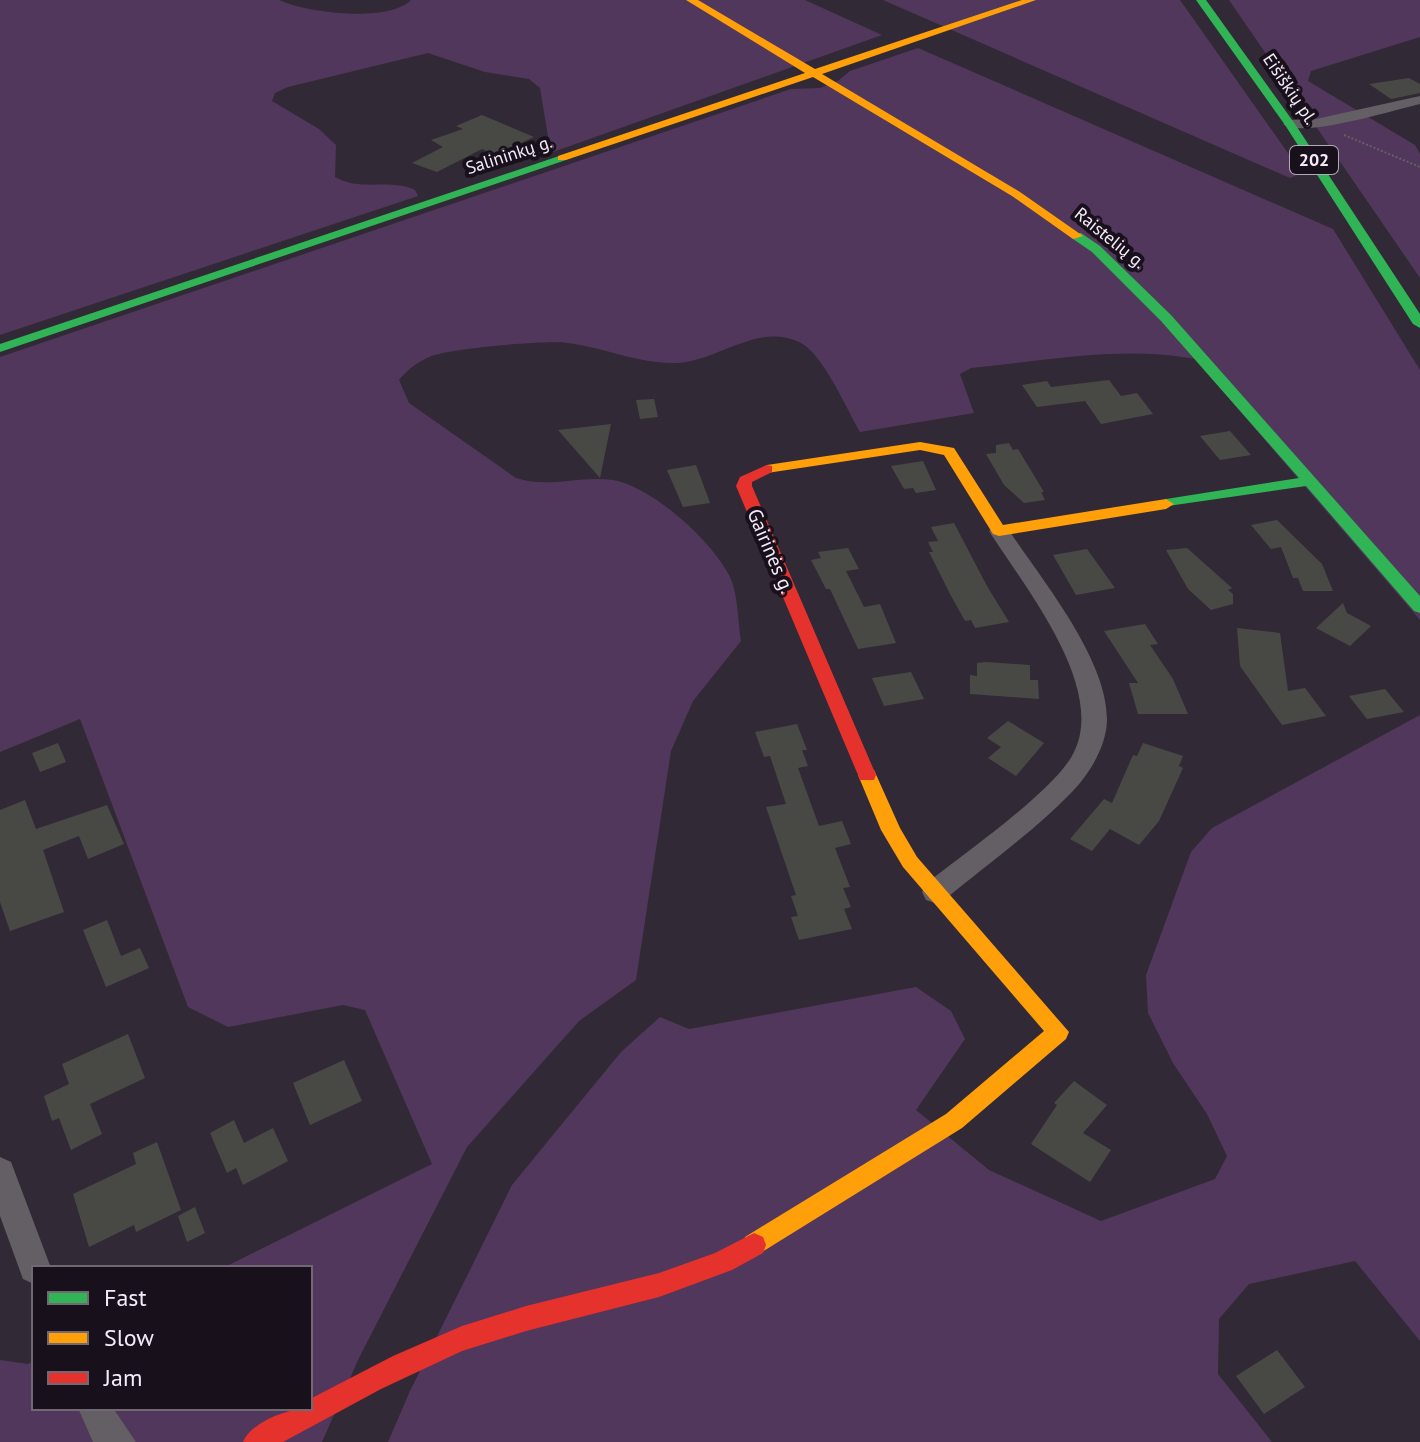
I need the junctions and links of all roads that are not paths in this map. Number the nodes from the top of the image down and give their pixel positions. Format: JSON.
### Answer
{"nodes":[{"id":1,"x":691,"y":0,"type":"edge"},
{"id":2,"x":1031,"y":0,"type":"edge"},
{"id":3,"x":1201,"y":0,"type":"edge"},
{"id":4,"x":814,"y":73,"type":"junction"},
{"id":5,"x":1420,"y":100,"type":"edge"},
{"id":6,"x":1290,"y":124,"type":"junction"},
{"id":7,"x":1420,"y":324,"type":"edge"},
{"id":8,"x":0,"y":348,"type":"edge"},
{"id":9,"x":1310,"y":481,"type":"junction"},
{"id":10,"x":999,"y":531,"type":"junction"},
{"id":11,"x":1420,"y":607,"type":"edge"},
{"id":12,"x":935,"y":892,"type":"junction"},
{"id":13,"x":0,"y":1172,"type":"edge"},
{"id":14,"x":34,"y":1266,"type":"edge"},
{"id":15,"x":96,"y":1410,"type":"edge"},
{"id":16,"x":118,"y":1442,"type":"edge"},
{"id":17,"x":256,"y":1442,"type":"edge"}],
"edges":[{"from":1,"to":4,"type":"main road","name":"Raistelių g."},
{"from":2,"to":4,"type":"main road","name":"Salininkų g."},
{"from":3,"to":6,"type":"main road","name":"Eišiškių pl.","number":"202"},
{"from":4,"to":8,"type":"main road","name":"Salininkų g."},
{"from":4,"to":9,"type":"main road","name":"Raistelių g."},
{"from":5,"to":6,"type":"street"},
{"from":6,"to":7,"type":"main road","name":"Eišiškių pl.","number":"202"},
{"from":9,"to":10,"type":"main road"},
{"from":9,"to":11,"type":"main road","name":"Raistelių g."},
{"from":10,"to":12,"type":"street","name":"Gairinės g."},
{"from":10,"to":12,"type":"main road","name":"Gairinės g."},
{"from":12,"to":17,"type":"main road","name":"Gairinės g."},
{"from":13,"to":14,"type":"street"},
{"from":15,"to":16,"type":"street"}]}
